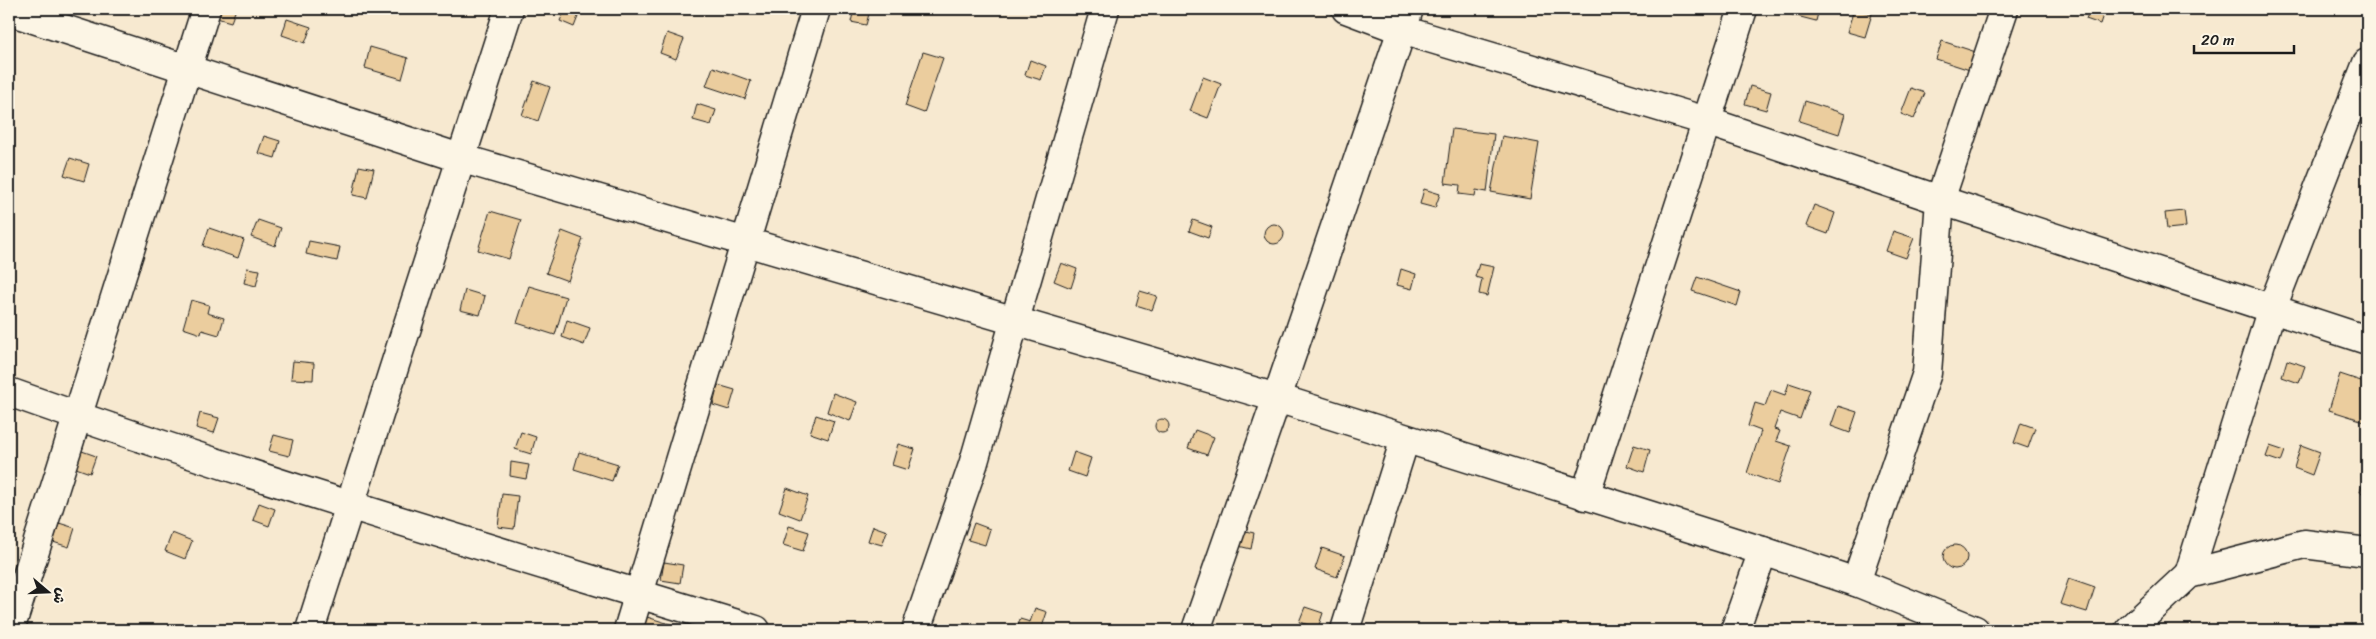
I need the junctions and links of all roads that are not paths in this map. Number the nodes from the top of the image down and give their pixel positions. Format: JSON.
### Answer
{"nodes":[{"id":1,"x":206,"y":9,"type":"edge"},
{"id":2,"x":509,"y":9,"type":"edge"},
{"id":3,"x":816,"y":9,"type":"edge"},
{"id":4,"x":1105,"y":9,"type":"edge"},
{"id":5,"x":1346,"y":9,"type":"edge"},
{"id":6,"x":1743,"y":9,"type":"edge"},
{"id":7,"x":2004,"y":9,"type":"edge"},
{"id":8,"x":9,"y":11,"type":"edge"},
{"id":9,"x":1406,"y":20,"type":"edge"},
{"id":10,"x":2367,"y":63,"type":"edge"},
{"id":11,"x":188,"y":69,"type":"junction"},
{"id":12,"x":1706,"y":121,"type":"junction"},
{"id":13,"x":460,"y":158,"type":"junction"},
{"id":14,"x":1940,"y":200,"type":"junction"},
{"id":15,"x":745,"y":242,"type":"junction"},
{"id":16,"x":2272,"y":308,"type":"junction"},
{"id":17,"x":1015,"y":321,"type":"junction"},
{"id":18,"x":2367,"y":340,"type":"edge"},
{"id":19,"x":9,"y":392,"type":"edge"},
{"id":20,"x":1277,"y":398,"type":"junction"},
{"id":21,"x":77,"y":416,"type":"junction"},
{"id":22,"x":1405,"y":439,"type":"junction"},
{"id":23,"x":1585,"y":496,"type":"junction"},
{"id":24,"x":349,"y":504,"type":"junction"},
{"id":25,"x":1763,"y":551,"type":"junction"},
{"id":26,"x":2367,"y":552,"type":"edge"},
{"id":27,"x":2189,"y":574,"type":"junction"},
{"id":28,"x":1856,"y":582,"type":"junction"},
{"id":29,"x":639,"y":594,"type":"junction"},
{"id":30,"x":10,"y":630,"type":"edge"},
{"id":31,"x":310,"y":630,"type":"edge"},
{"id":32,"x":628,"y":630,"type":"edge"},
{"id":33,"x":756,"y":630,"type":"edge"},
{"id":34,"x":916,"y":630,"type":"edge"},
{"id":35,"x":1196,"y":630,"type":"edge"},
{"id":36,"x":1345,"y":630,"type":"edge"},
{"id":37,"x":1735,"y":630,"type":"edge"},
{"id":38,"x":1975,"y":630,"type":"edge"},
{"id":39,"x":2129,"y":630,"type":"edge"}],
"edges":[{"from":1,"to":11,"type":"street"},
{"from":2,"to":13,"type":"street"},
{"from":3,"to":15,"type":"street"},
{"from":4,"to":17,"type":"street"},
{"from":5,"to":9,"type":"street"},
{"from":6,"to":12,"type":"street"},
{"from":7,"to":14,"type":"street"},
{"from":8,"to":11,"type":"street"},
{"from":9,"to":12,"type":"street"},
{"from":9,"to":20,"type":"street"},
{"from":10,"to":16,"type":"street"},
{"from":11,"to":13,"type":"street"},
{"from":11,"to":21,"type":"street"},
{"from":12,"to":14,"type":"street"},
{"from":12,"to":23,"type":"street"},
{"from":13,"to":15,"type":"street"},
{"from":13,"to":24,"type":"street"},
{"from":14,"to":16,"type":"street"},
{"from":14,"to":28,"type":"street"},
{"from":15,"to":17,"type":"street"},
{"from":15,"to":29,"type":"street"},
{"from":16,"to":18,"type":"street"},
{"from":16,"to":27,"type":"street"},
{"from":17,"to":20,"type":"street"},
{"from":17,"to":34,"type":"street"},
{"from":19,"to":21,"type":"street"},
{"from":20,"to":22,"type":"street"},
{"from":20,"to":35,"type":"street"},
{"from":21,"to":24,"type":"street"},
{"from":21,"to":30,"type":"street"},
{"from":22,"to":23,"type":"street"},
{"from":22,"to":36,"type":"street"},
{"from":23,"to":25,"type":"street"},
{"from":24,"to":29,"type":"street"},
{"from":24,"to":31,"type":"street"},
{"from":25,"to":28,"type":"street"},
{"from":25,"to":37,"type":"street"},
{"from":26,"to":27,"type":"street"},
{"from":27,"to":39,"type":"street"},
{"from":28,"to":38,"type":"street"},
{"from":29,"to":32,"type":"street"},
{"from":29,"to":33,"type":"street"}]}
